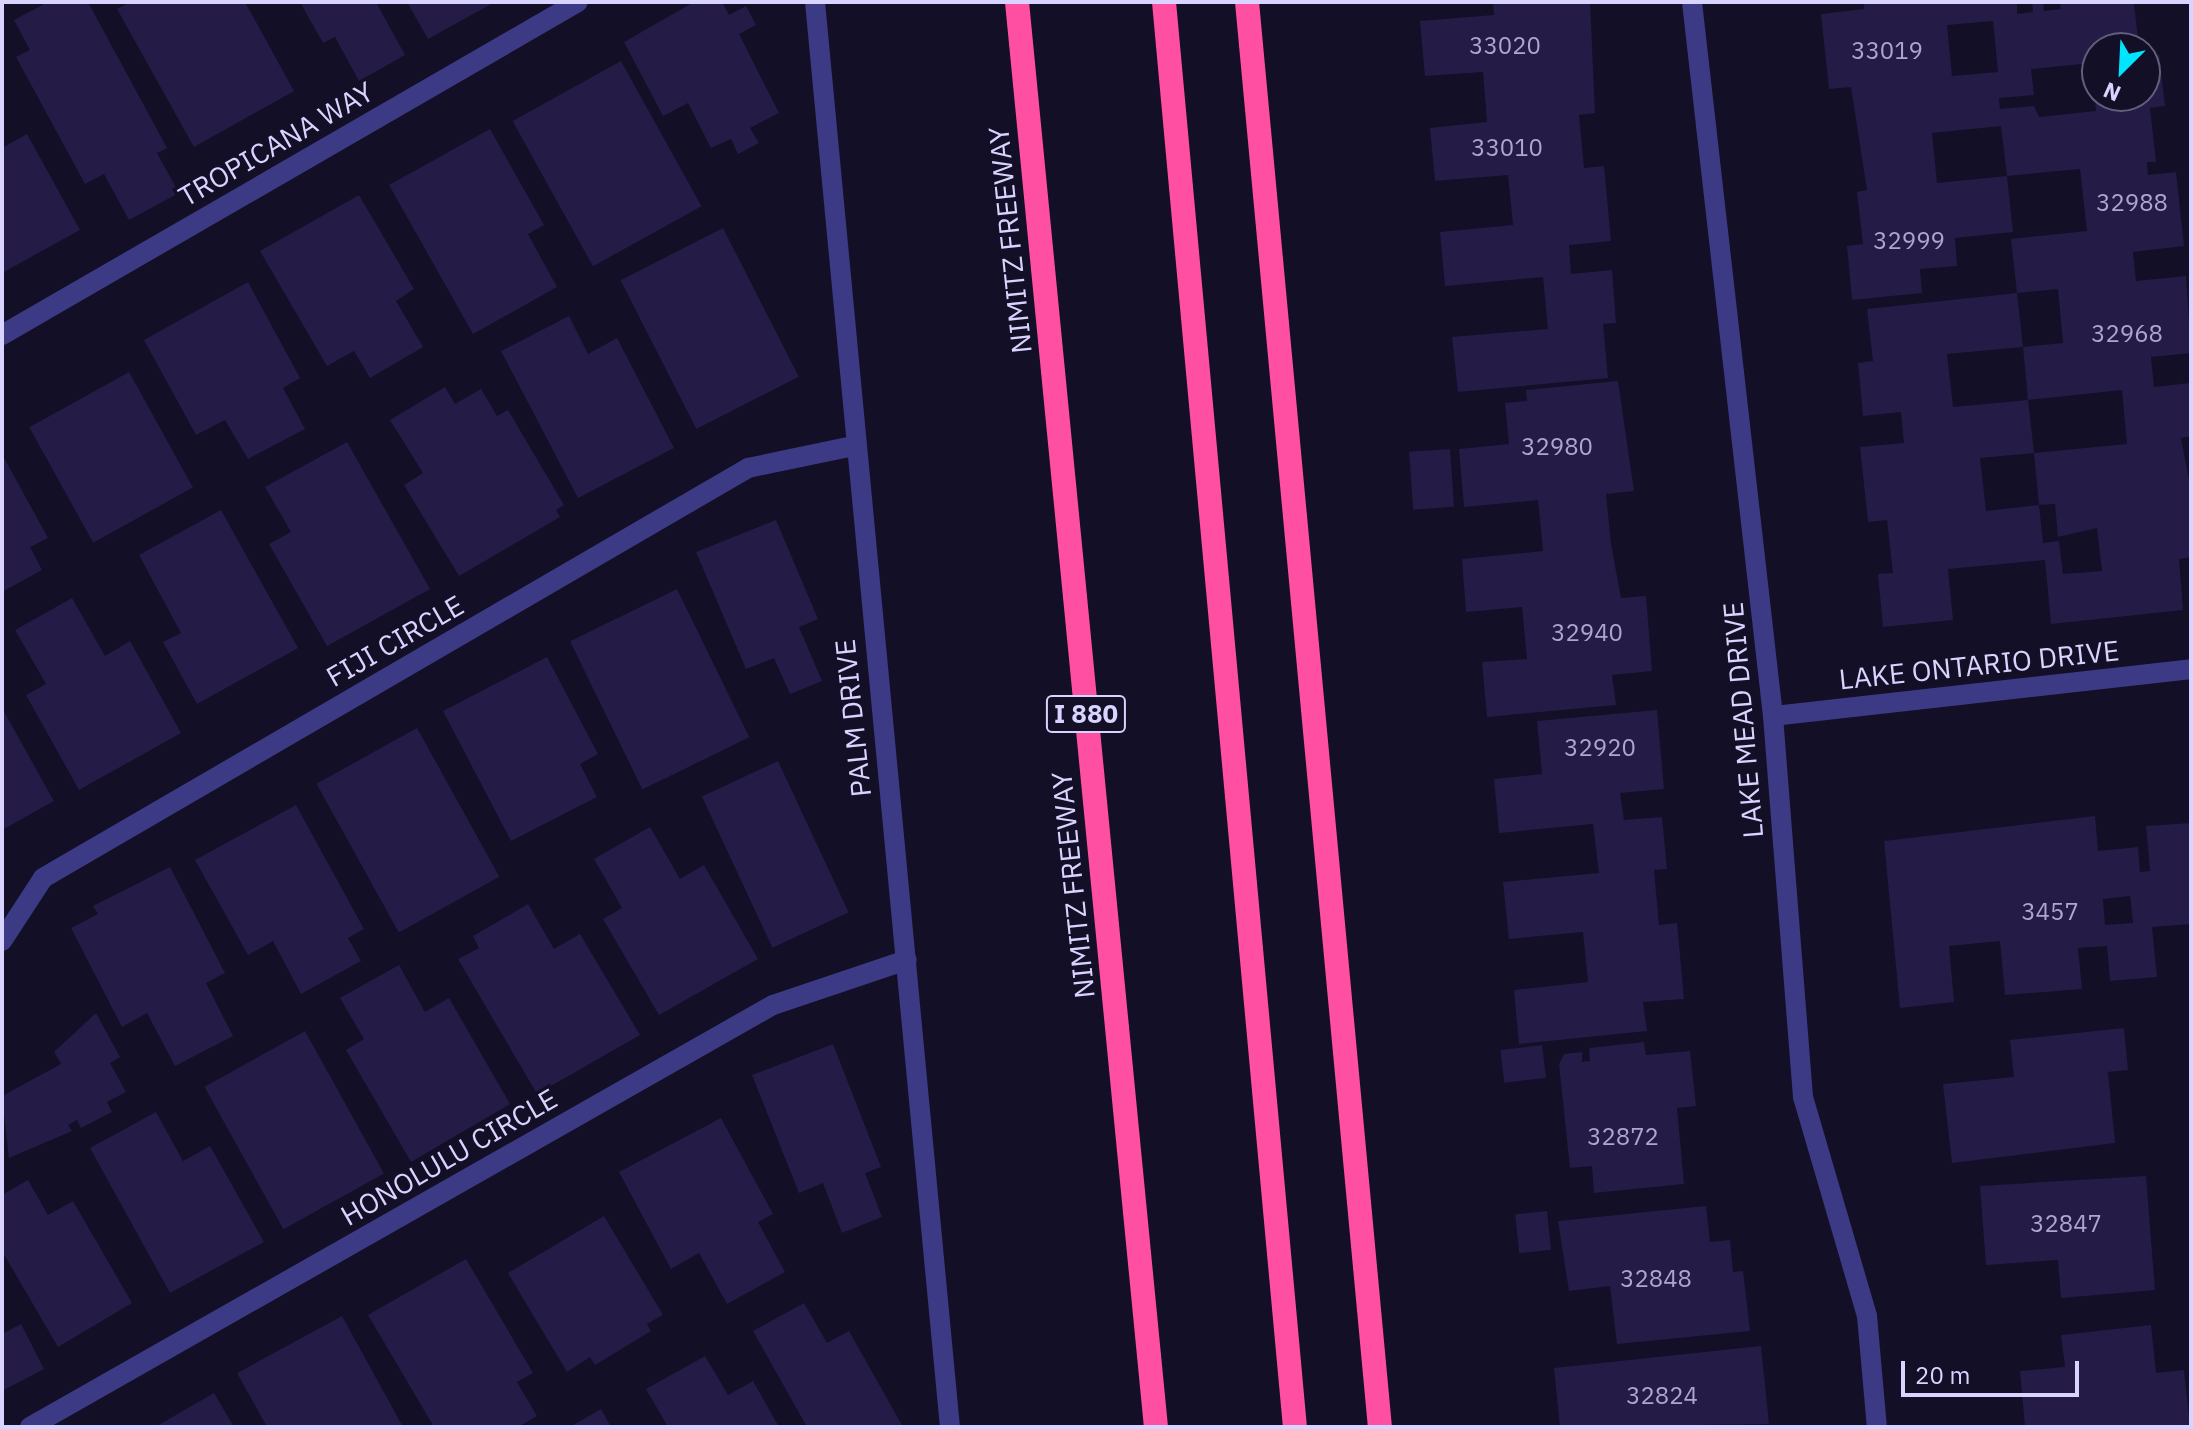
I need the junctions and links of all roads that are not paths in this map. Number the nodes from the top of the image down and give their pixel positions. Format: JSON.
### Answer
{"nodes":[{"id":1,"x":578,"y":2,"type":"edge"},
{"id":2,"x":815,"y":2,"type":"edge"},
{"id":3,"x":1017,"y":2,"type":"edge"},
{"id":4,"x":1164,"y":2,"type":"edge"},
{"id":5,"x":1247,"y":2,"type":"edge"},
{"id":6,"x":1692,"y":2,"type":"edge"},
{"id":7,"x":2,"y":335,"type":"edge"},
{"id":8,"x":853,"y":446,"type":"junction"},
{"id":9,"x":2191,"y":669,"type":"edge"},
{"id":10,"x":1773,"y":716,"type":"junction"},
{"id":11,"x":2,"y":941,"type":"edge"},
{"id":12,"x":907,"y":960,"type":"junction"},
{"id":13,"x":30,"y":1427,"type":"edge"},
{"id":14,"x":950,"y":1427,"type":"edge"},
{"id":15,"x":1156,"y":1427,"type":"edge"},
{"id":16,"x":1295,"y":1427,"type":"edge"},
{"id":17,"x":1380,"y":1427,"type":"edge"},
{"id":18,"x":1877,"y":1427,"type":"edge"}],
"edges":[{"from":1,"to":7,"type":"street","name":"TROPICANA WAY"},
{"from":2,"to":8,"type":"street","name":"PALM DRIVE"},
{"from":3,"to":15,"type":"highway","name":"NIMITZ FREEWAY","number":"I 880"},
{"from":4,"to":16,"type":"highway"},
{"from":5,"to":17,"type":"highway"},
{"from":6,"to":10,"type":"street","name":"LAKE MEAD DRIVE"},
{"from":8,"to":11,"type":"street","name":"FIJI CIRCLE"},
{"from":8,"to":12,"type":"street","name":"PALM DRIVE"},
{"from":9,"to":10,"type":"street","name":"LAKE ONTARIO DRIVE"},
{"from":10,"to":18,"type":"street","name":"LAKE MEAD DRIVE"},
{"from":12,"to":13,"type":"street","name":"HONOLULU CIRCLE"},
{"from":12,"to":14,"type":"street","name":"PALM DRIVE"}]}
